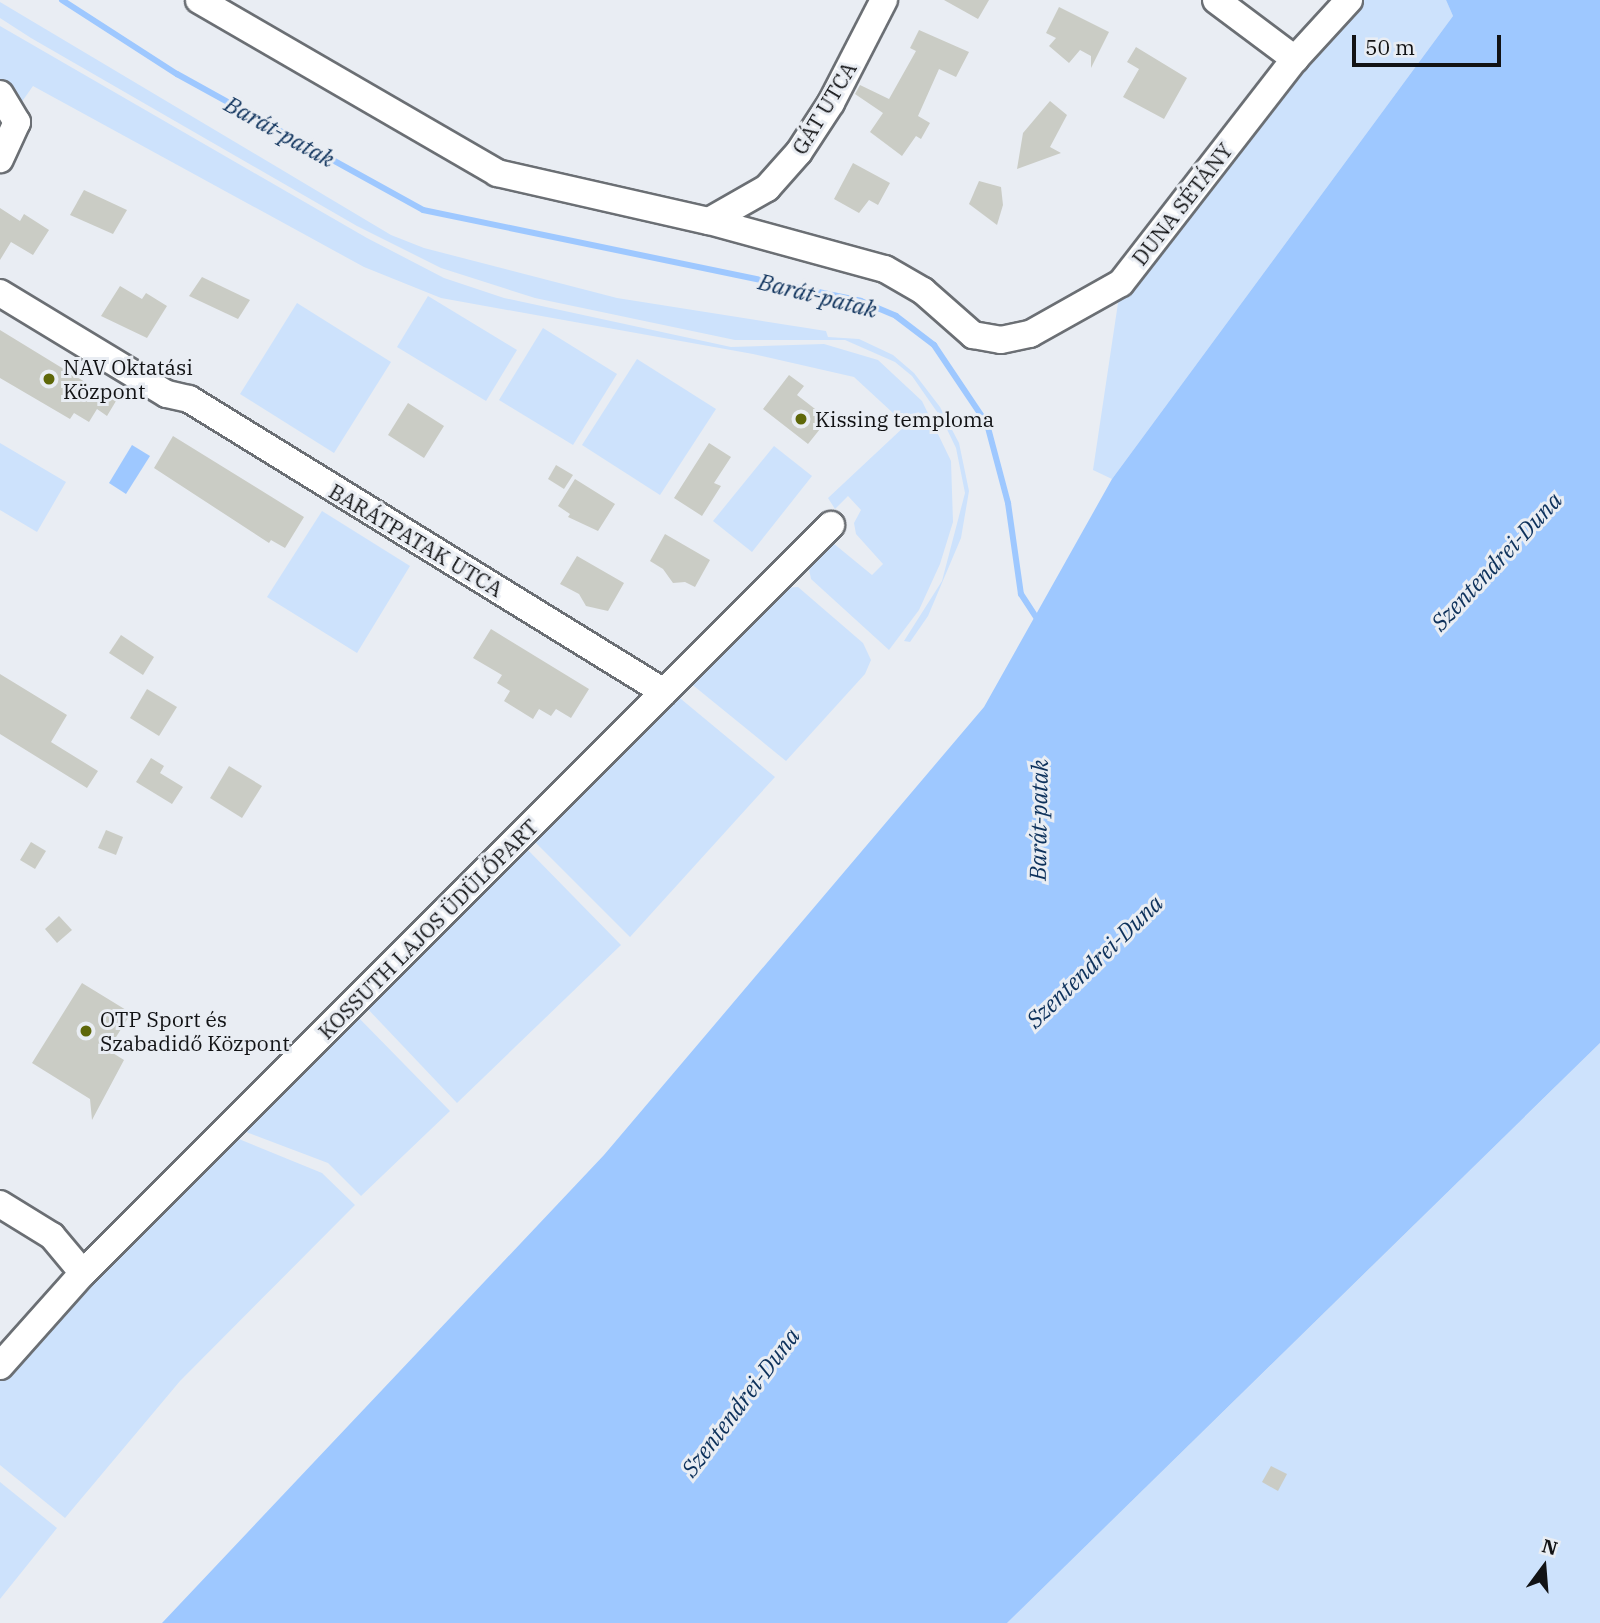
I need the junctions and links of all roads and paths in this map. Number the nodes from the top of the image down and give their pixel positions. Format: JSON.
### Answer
{"nodes":[{"id":1,"x":199,"y":0,"type":"edge"},
{"id":2,"x":884,"y":0,"type":"edge"},
{"id":3,"x":1216,"y":0,"type":"edge"},
{"id":4,"x":1349,"y":0,"type":"edge"},
{"id":5,"x":1295,"y":59,"type":"junction"},
{"id":6,"x":0,"y":94,"type":"edge"},
{"id":7,"x":0,"y":159,"type":"edge"},
{"id":8,"x":709,"y":221,"type":"junction"},
{"id":9,"x":0,"y":293,"type":"edge"},
{"id":10,"x":831,"y":525,"type":"dead end"},
{"id":11,"x":659,"y":698,"type":"junction"},
{"id":12,"x":0,"y":1204,"type":"edge"},
{"id":13,"x":83,"y":1273,"type":"junction"},
{"id":14,"x":0,"y":1366,"type":"edge"}],
"edges":[{"from":1,"to":8,"type":"street"},
{"from":2,"to":8,"type":"street","name":"GÁT UTCA"},
{"from":3,"to":5,"type":"street"},
{"from":4,"to":5,"type":"street","name":"DUNA SÉTÁNY"},
{"from":5,"to":8,"type":"street","name":"DUNA SÉTÁNY"},
{"from":6,"to":7,"type":"street"},
{"from":9,"to":11,"type":"street","name":"BARÁTPATAK UTCA"},
{"from":10,"to":11,"type":"street","name":"KOSSUTH LAJOS ÜDÜLŐPART"},
{"from":11,"to":13,"type":"street","name":"KOSSUTH LAJOS ÜDÜLŐPART"},
{"from":12,"to":13,"type":"street"},
{"from":13,"to":14,"type":"street","name":"KOSSUTH LAJOS ÜDÜLŐPART"}]}
